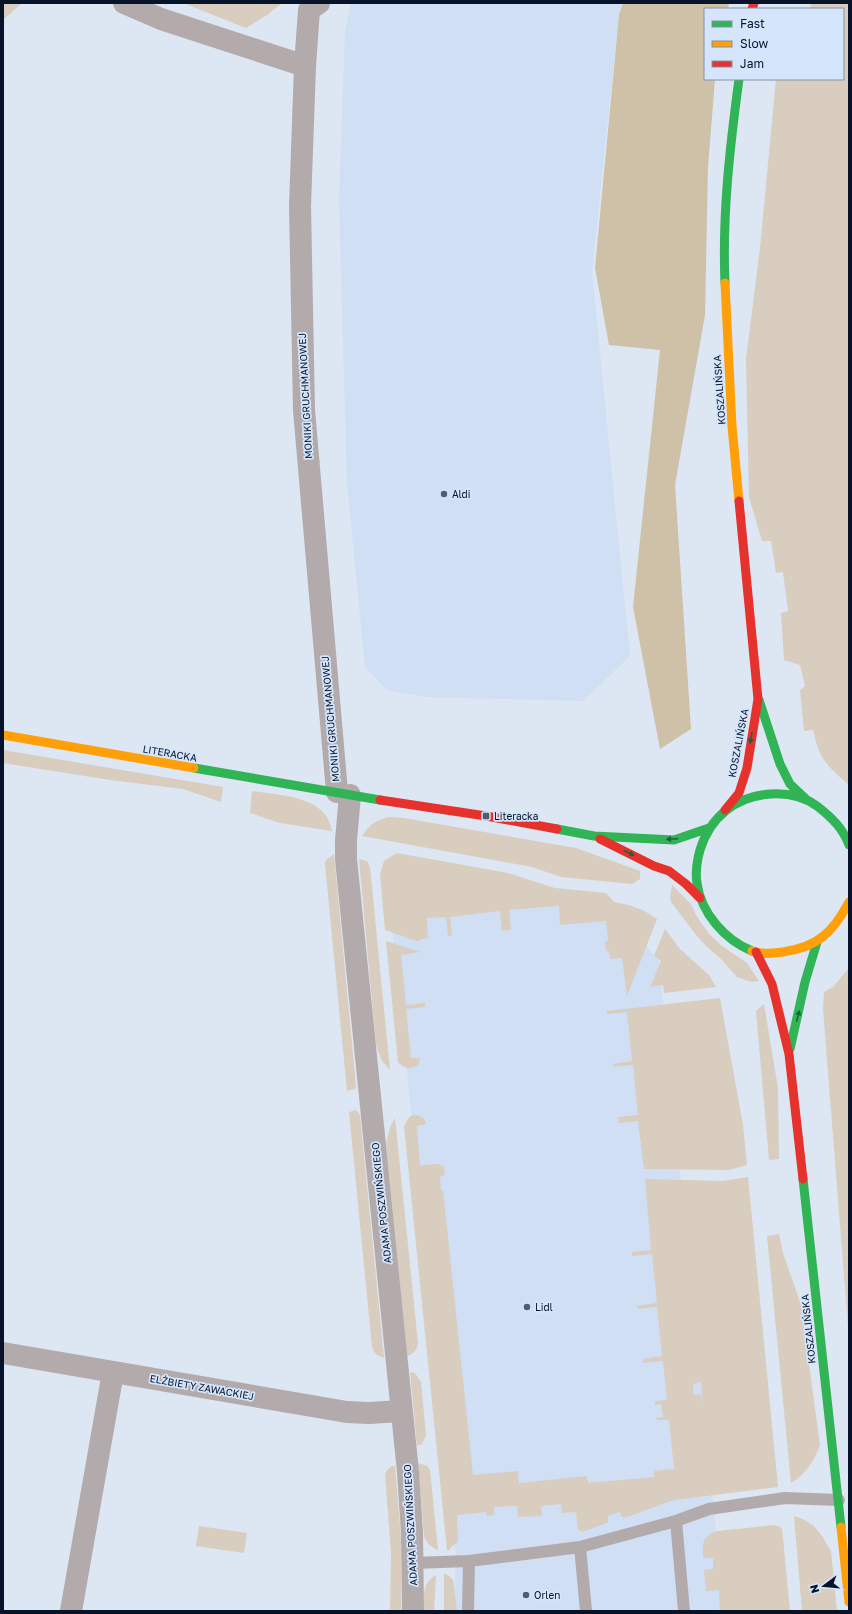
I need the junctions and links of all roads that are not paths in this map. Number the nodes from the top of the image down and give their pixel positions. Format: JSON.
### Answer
{"nodes":[{"id":1,"x":124,"y":3,"type":"edge"},
{"id":2,"x":319,"y":3,"type":"edge"},
{"id":3,"x":305,"y":66,"type":"junction"},
{"id":4,"x":739,"y":80,"type":"edge"},
{"id":5,"x":758,"y":699,"type":"junction"},
{"id":6,"x":3,"y":735,"type":"edge"},
{"id":7,"x":344,"y":794,"type":"junction"},
{"id":8,"x":807,"y":800,"type":"junction"},
{"id":9,"x":725,"y":810,"type":"junction"},
{"id":10,"x":710,"y":828,"type":"junction"},
{"id":11,"x":594,"y":836,"type":"junction"},
{"id":12,"x":849,"y":845,"type":"edge"},
{"id":13,"x":700,"y":898,"type":"junction"},
{"id":14,"x":849,"y":902,"type":"edge"},
{"id":15,"x":817,"y":942,"type":"junction"},
{"id":16,"x":756,"y":952,"type":"junction"},
{"id":17,"x":788,"y":1054,"type":"junction"},
{"id":18,"x":3,"y":1353,"type":"edge"},
{"id":19,"x":112,"y":1372,"type":"junction"},
{"id":20,"x":402,"y":1410,"type":"junction"},
{"id":21,"x":839,"y":1500,"type":"junction"},
{"id":22,"x":676,"y":1521,"type":"junction"},
{"id":23,"x":580,"y":1547,"type":"junction"},
{"id":24,"x":469,"y":1560,"type":"junction"},
{"id":25,"x":413,"y":1563,"type":"junction"},
{"id":26,"x":849,"y":1602,"type":"edge"},
{"id":27,"x":71,"y":1611,"type":"edge"},
{"id":28,"x":413,"y":1611,"type":"edge"},
{"id":29,"x":468,"y":1611,"type":"edge"},
{"id":30,"x":586,"y":1611,"type":"edge"},
{"id":31,"x":684,"y":1611,"type":"edge"}],
"edges":[{"from":1,"to":3,"type":"street"},
{"from":2,"to":3,"type":"street","name":"MONIKI GRUCHMANOWEJ"},
{"from":3,"to":7,"type":"street","name":"MONIKI GRUCHMANOWEJ"},
{"from":4,"to":5,"type":"street","name":"KOSZALIŃSKA"},
{"from":5,"to":8,"type":"street","name":"KOSZALIŃSKA"},
{"from":5,"to":9,"type":"street","name":"KOSZALIŃSKA","one_way":true},
{"from":6,"to":7,"type":"street","name":"LITERACKA"},
{"from":7,"to":11,"type":"street","name":"LITERACKA"},
{"from":7,"to":20,"type":"street","name":"ADAMA POSZWIŃSKIEGO"},
{"from":8,"to":9,"type":"street"},
{"from":8,"to":12,"type":"street"},
{"from":9,"to":10,"type":"street","name":"KOSZALIŃSKA"},
{"from":10,"to":11,"type":"street","name":"LITERACKA","one_way":true},
{"from":10,"to":13,"type":"street","name":"KOSZALIŃSKA"},
{"from":11,"to":13,"type":"street","name":"LITERACKA","one_way":true},
{"from":13,"to":16,"type":"street"},
{"from":14,"to":15,"type":"street"},
{"from":15,"to":16,"type":"street"},
{"from":17,"to":15,"type":"street","name":"KOSZALIŃSKA","one_way":true},
{"from":16,"to":17,"type":"street","name":"KOSZALIŃSKA"},
{"from":17,"to":21,"type":"street","name":"KOSZALIŃSKA"},
{"from":18,"to":19,"type":"street","name":"ELŻBIETY ZAWACKIEJ"},
{"from":19,"to":20,"type":"street","name":"ELŻBIETY ZAWACKIEJ"},
{"from":19,"to":27,"type":"street"},
{"from":20,"to":25,"type":"street","name":"ADAMA POSZWIŃSKIEGO"},
{"from":21,"to":22,"type":"lane"},
{"from":21,"to":26,"type":"street","name":"KOSZALIŃSKA"},
{"from":22,"to":23,"type":"lane"},
{"from":22,"to":31,"type":"lane"},
{"from":23,"to":24,"type":"lane"},
{"from":23,"to":30,"type":"lane"},
{"from":24,"to":25,"type":"lane"},
{"from":24,"to":29,"type":"lane"},
{"from":25,"to":28,"type":"street","name":"ADAMA POSZWIŃSKIEGO"}]}
